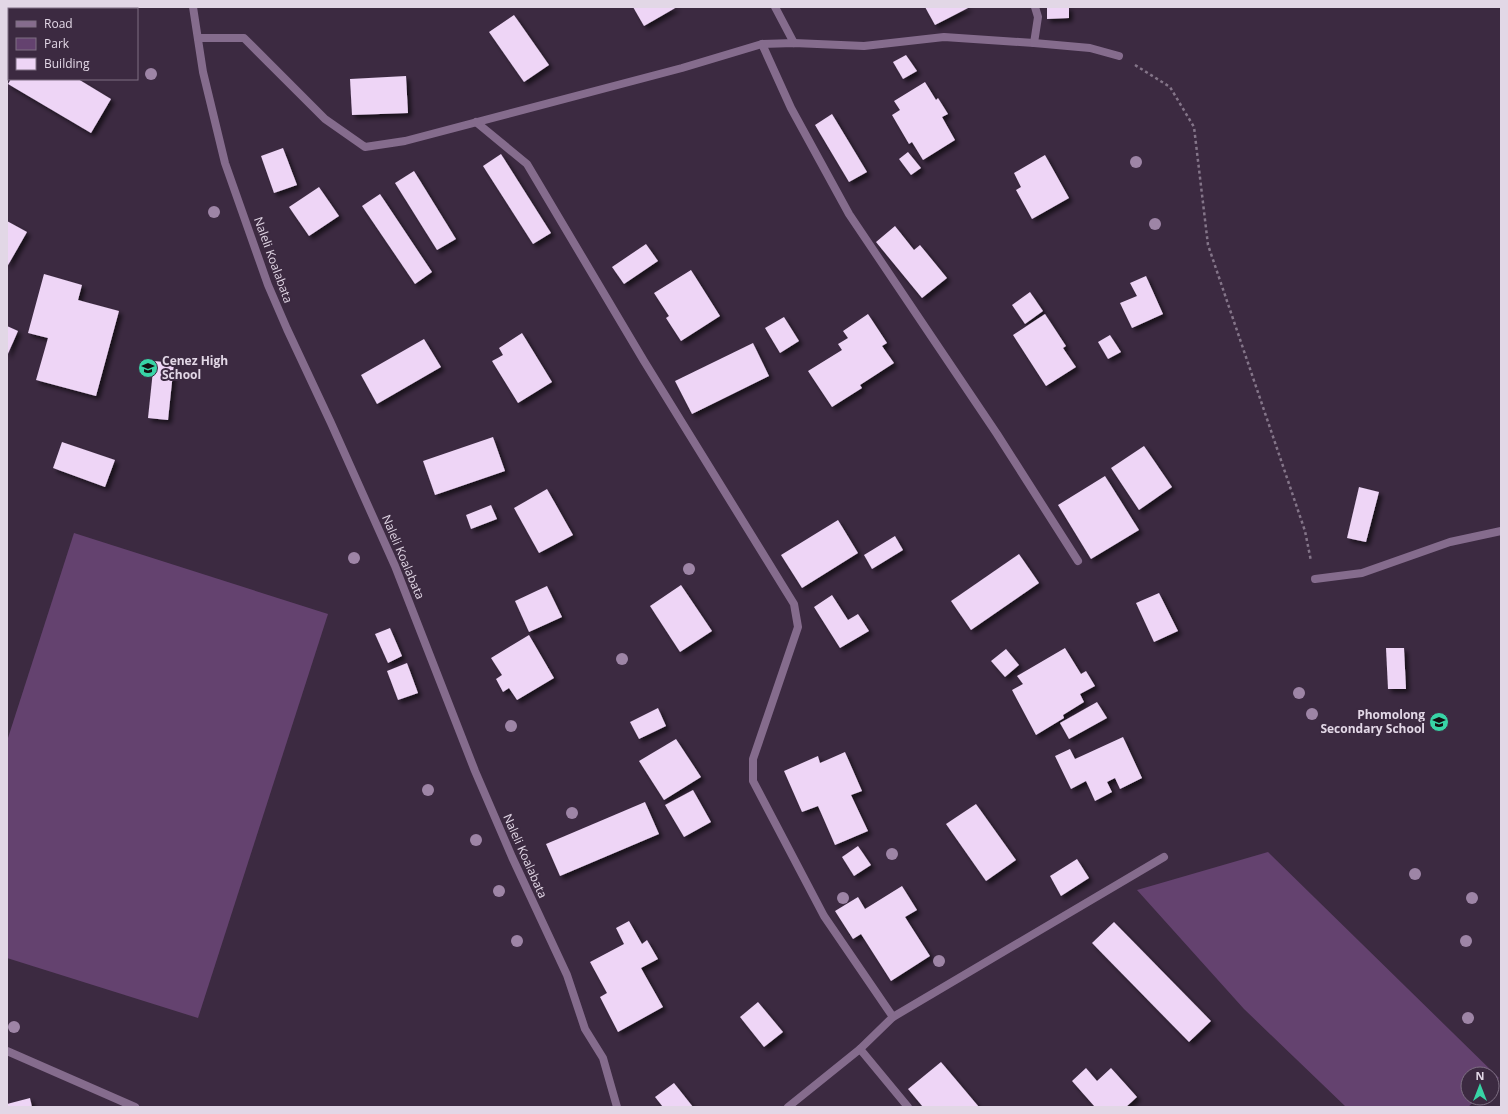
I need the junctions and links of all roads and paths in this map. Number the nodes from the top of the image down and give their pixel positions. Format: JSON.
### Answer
{"nodes":[{"id":1,"x":193,"y":7,"type":"edge"},
{"id":2,"x":775,"y":7,"type":"edge"},
{"id":3,"x":1035,"y":7,"type":"edge"},
{"id":4,"x":198,"y":38,"type":"junction"},
{"id":5,"x":794,"y":43,"type":"junction"},
{"id":6,"x":1034,"y":43,"type":"junction"},
{"id":7,"x":762,"y":44,"type":"junction"},
{"id":8,"x":1119,"y":56,"type":"joint"},
{"id":9,"x":476,"y":122,"type":"junction"},
{"id":10,"x":1501,"y":531,"type":"edge"},
{"id":11,"x":1078,"y":561,"type":"dead end"},
{"id":12,"x":1315,"y":578,"type":"joint"},
{"id":13,"x":1164,"y":857,"type":"dead end"},
{"id":14,"x":893,"y":1017,"type":"junction"},
{"id":15,"x":860,"y":1049,"type":"junction"},
{"id":16,"x":7,"y":1051,"type":"edge"},
{"id":17,"x":616,"y":1106,"type":"edge"},
{"id":18,"x":135,"y":1107,"type":"edge"},
{"id":19,"x":788,"y":1107,"type":"edge"},
{"id":20,"x":908,"y":1107,"type":"edge"}],
"edges":[{"from":1,"to":4,"type":"street","name":"Naleli Koalabata"},
{"from":2,"to":5,"type":"street"},
{"from":3,"to":6,"type":"street"},
{"from":4,"to":9,"type":"street"},
{"from":4,"to":17,"type":"street","name":"Naleli Koalabata"},
{"from":5,"to":6,"type":"street"},
{"from":5,"to":7,"type":"street"},
{"from":6,"to":8,"type":"street"},
{"from":7,"to":9,"type":"street"},
{"from":7,"to":11,"type":"street"},
{"from":8,"to":12,"type":"path"},
{"from":9,"to":14,"type":"street"},
{"from":10,"to":12,"type":"street"},
{"from":13,"to":14,"type":"street"},
{"from":14,"to":15,"type":"street"},
{"from":15,"to":19,"type":"street"},
{"from":15,"to":20,"type":"street"},
{"from":16,"to":18,"type":"street"}]}
